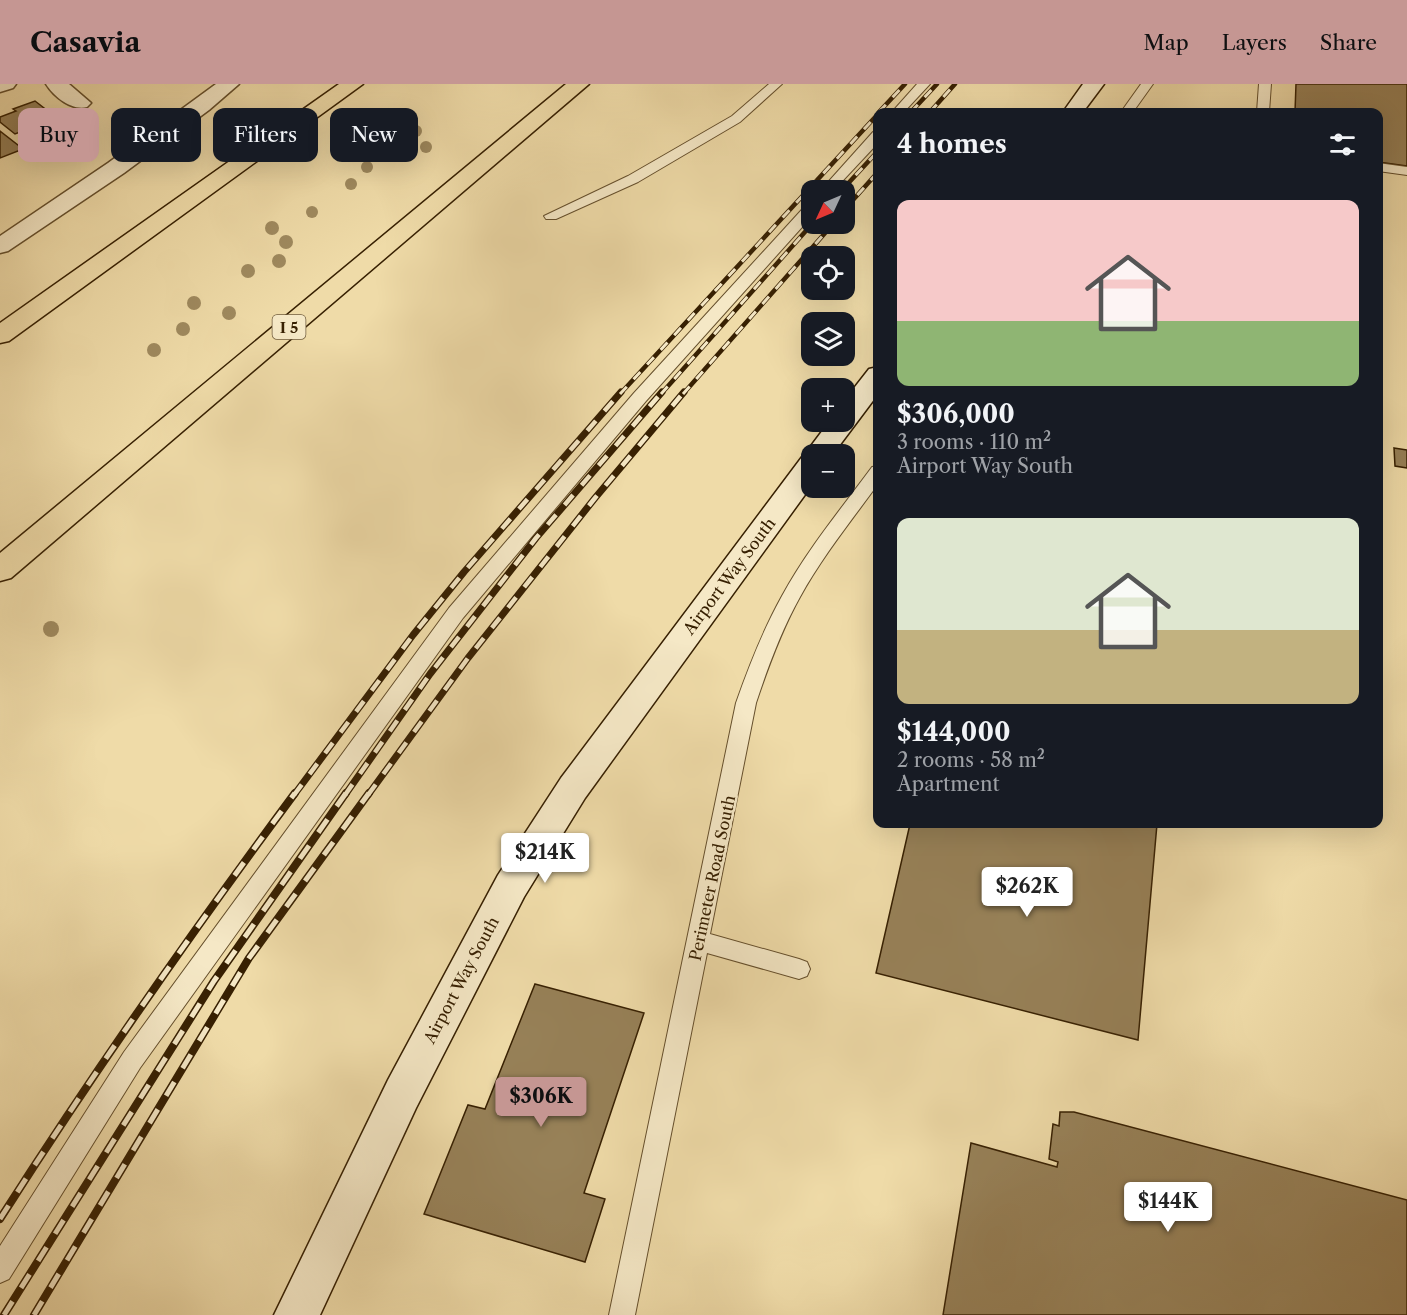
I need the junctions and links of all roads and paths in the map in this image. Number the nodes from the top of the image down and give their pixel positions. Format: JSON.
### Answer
{"nodes":[{"id":1,"x":6,"y":84,"type":"edge"},
{"id":2,"x":56,"y":84,"type":"edge"},
{"id":3,"x":229,"y":84,"type":"edge"},
{"id":4,"x":353,"y":84,"type":"edge"},
{"id":5,"x":579,"y":84,"type":"edge"},
{"id":6,"x":776,"y":84,"type":"edge"},
{"id":7,"x":924,"y":84,"type":"edge"},
{"id":8,"x":1094,"y":84,"type":"edge"},
{"id":9,"x":1147,"y":84,"type":"edge"},
{"id":10,"x":1265,"y":84,"type":"edge"},
{"id":11,"x":0,"y":86,"type":"edge"},
{"id":12,"x":80,"y":103,"type":"dead end"},
{"id":13,"x":902,"y":108,"type":"edge"},
{"id":14,"x":1076,"y":108,"type":"edge"},
{"id":15,"x":1130,"y":108,"type":"edge"},
{"id":16,"x":1263,"y":108,"type":"edge"},
{"id":17,"x":873,"y":140,"type":"edge"},
{"id":18,"x":1383,"y":168,"type":"edge"},
{"id":19,"x":1407,"y":171,"type":"edge"},
{"id":20,"x":836,"y":180,"type":"edge"},
{"id":21,"x":551,"y":216,"type":"dead end"},
{"id":22,"x":801,"y":219,"type":"edge"},
{"id":23,"x":0,"y":246,"type":"edge"},
{"id":24,"x":0,"y":335,"type":"edge"},
{"id":25,"x":873,"y":382,"type":"edge"},
{"id":26,"x":855,"y":406,"type":"edge"},
{"id":27,"x":836,"y":432,"type":"edge"},
{"id":28,"x":827,"y":444,"type":"edge"},
{"id":29,"x":873,"y":478,"type":"edge"},
{"id":30,"x":801,"y":479,"type":"edge"},
{"id":31,"x":0,"y":570,"type":"edge"},
{"id":32,"x":699,"y":941,"type":"junction"},
{"id":33,"x":799,"y":969,"type":"dead end"},
{"id":34,"x":0,"y":1270,"type":"edge"},
{"id":35,"x":297,"y":1315,"type":"edge"},
{"id":36,"x":622,"y":1315,"type":"edge"}],
"edges":[{"from":1,"to":11,"type":"main road"},
{"from":2,"to":12,"type":"main road"},
{"from":3,"to":23,"type":"main road"},
{"from":4,"to":24,"type":"highway"},
{"from":5,"to":31,"type":"highway","number":"I 5"},
{"from":6,"to":21,"type":"lane"},
{"from":7,"to":13,"type":"lane"},
{"from":8,"to":14,"type":"main road"},
{"from":9,"to":15,"type":"lane"},
{"from":10,"to":16,"type":"lane"},
{"from":17,"to":20,"type":"lane"},
{"from":18,"to":19,"type":"lane"},
{"from":22,"to":34,"type":"lane"},
{"from":25,"to":26,"type":"main road"},
{"from":27,"to":28,"type":"main road"},
{"from":29,"to":32,"type":"lane","name":"Perimeter Road South"},
{"from":30,"to":35,"type":"main road","name":"Airport Way South"},
{"from":32,"to":33,"type":"lane"},
{"from":32,"to":36,"type":"lane","name":"Perimeter Road South"}]}
